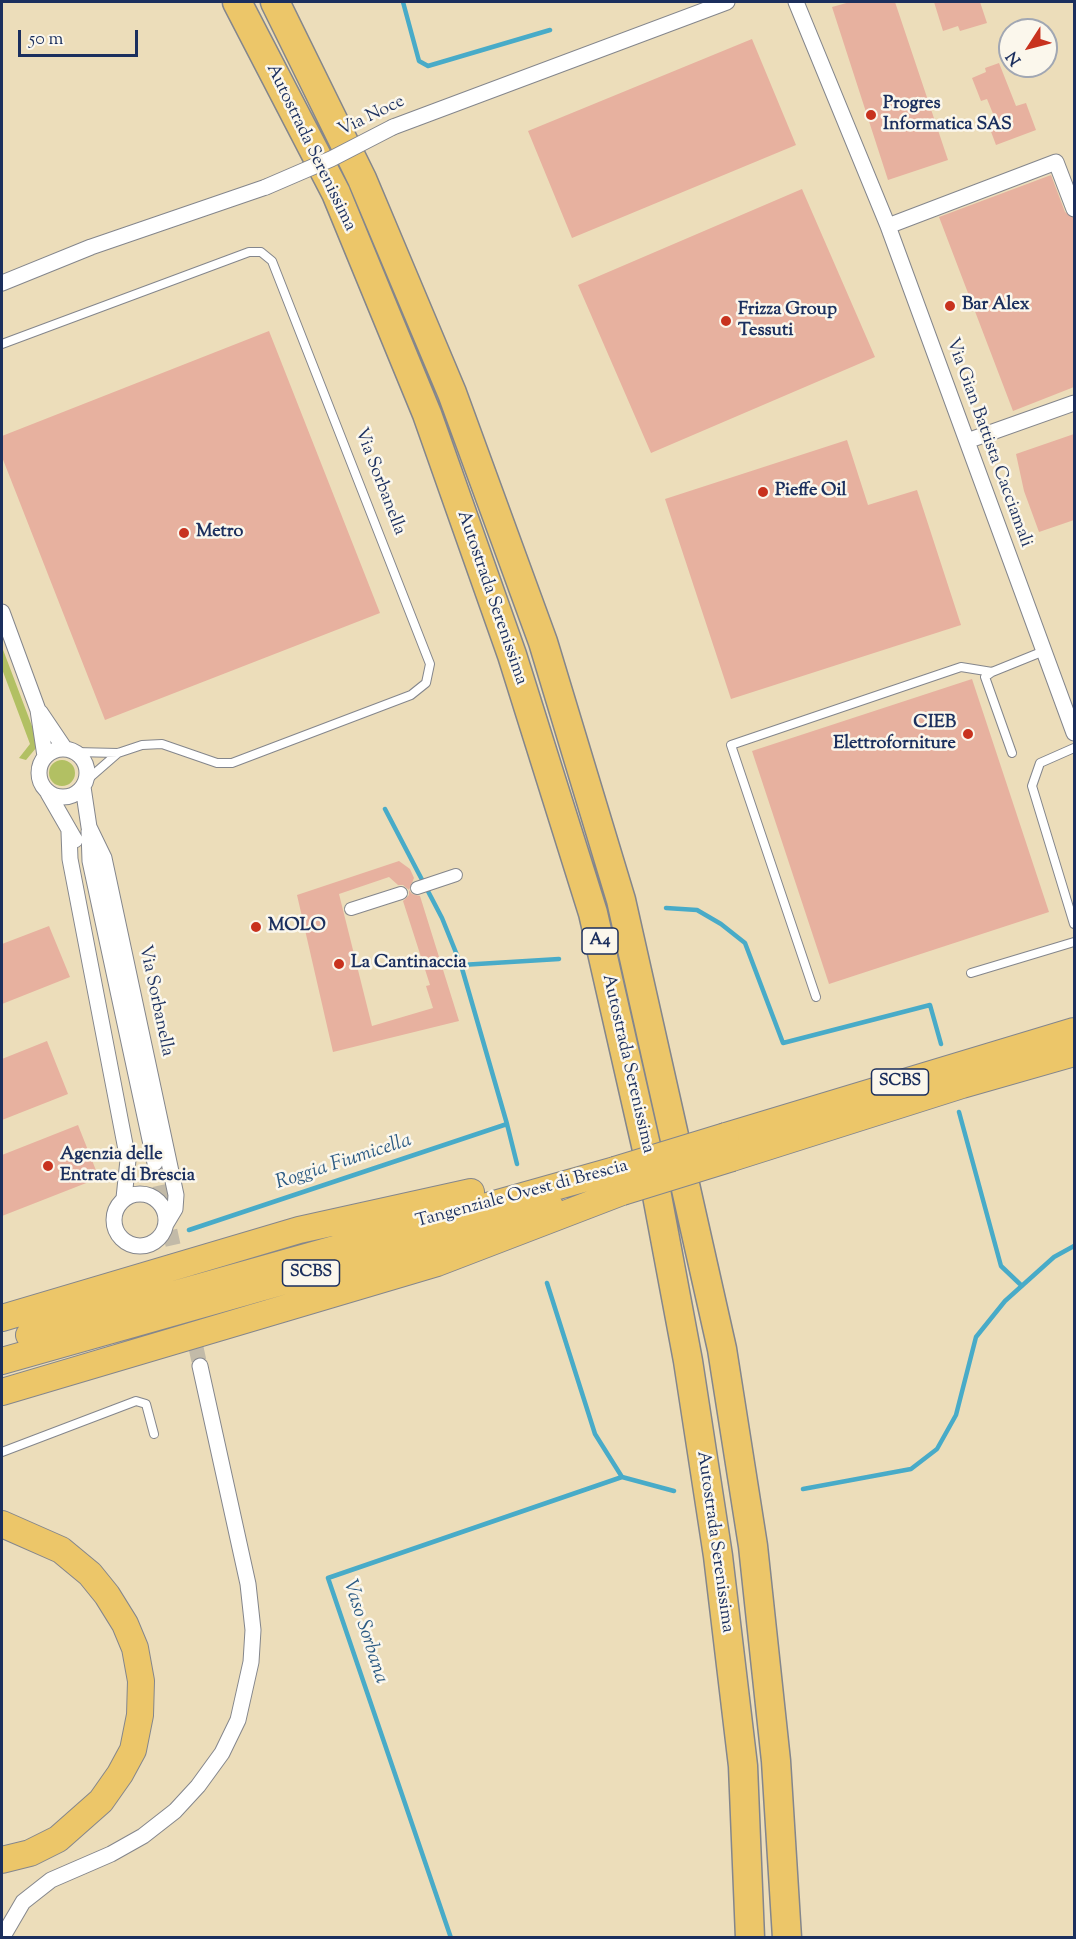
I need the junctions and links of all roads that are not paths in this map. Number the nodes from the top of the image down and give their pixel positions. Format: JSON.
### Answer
{"nodes":[{"id":1,"x":237,"y":2,"type":"edge"},
{"id":2,"x":275,"y":2,"type":"edge"},
{"id":3,"x":727,"y":2,"type":"edge"},
{"id":4,"x":796,"y":2,"type":"edge"},
{"id":5,"x":1074,"y":209,"type":"edge"},
{"id":6,"x":888,"y":226,"type":"junction"},
{"id":7,"x":2,"y":283,"type":"edge"},
{"id":8,"x":2,"y":344,"type":"edge"},
{"id":9,"x":1074,"y":403,"type":"edge"},
{"id":10,"x":967,"y":441,"type":"junction"},
{"id":11,"x":2,"y":612,"type":"edge"},
{"id":12,"x":1044,"y":651,"type":"junction"},
{"id":13,"x":992,"y":672,"type":"junction"},
{"id":14,"x":38,"y":710,"type":"junction"},
{"id":15,"x":1074,"y":733,"type":"edge"},
{"id":16,"x":1074,"y":748,"type":"edge"},
{"id":17,"x":70,"y":750,"type":"junction"},
{"id":18,"x":118,"y":753,"type":"junction"},
{"id":19,"x":1012,"y":753,"type":"dead end"},
{"id":20,"x":45,"y":756,"type":"junction"},
{"id":21,"x":85,"y":784,"type":"junction"},
{"id":22,"x":48,"y":793,"type":"junction"},
{"id":23,"x":89,"y":827,"type":"junction"},
{"id":24,"x":69,"y":832,"type":"junction"},
{"id":25,"x":90,"y":861,"type":"junction"},
{"id":26,"x":456,"y":875,"type":"dead end"},
{"id":27,"x":417,"y":888,"type":"dead end"},
{"id":28,"x":401,"y":893,"type":"dead end"},
{"id":29,"x":351,"y":909,"type":"dead end"},
{"id":30,"x":1074,"y":924,"type":"edge"},
{"id":31,"x":1074,"y":942,"type":"edge"},
{"id":32,"x":971,"y":973,"type":"dead end"},
{"id":33,"x":816,"y":998,"type":"dead end"},
{"id":34,"x":1074,"y":1031,"type":"edge"},
{"id":35,"x":1074,"y":1053,"type":"edge"},
{"id":36,"x":729,"y":1147,"type":"junction"},
{"id":37,"x":155,"y":1163,"type":"tunnel mouth"},
{"id":38,"x":611,"y":1179,"type":"junction"},
{"id":39,"x":124,"y":1198,"type":"junction"},
{"id":40,"x":166,"y":1224,"type":"junction"},
{"id":41,"x":274,"y":1311,"type":"junction"},
{"id":42,"x":2,"y":1318,"type":"edge"},
{"id":43,"x":2,"y":1343,"type":"edge"},
{"id":44,"x":2,"y":1361,"type":"edge"},
{"id":45,"x":200,"y":1366,"type":"tunnel mouth"},
{"id":46,"x":2,"y":1392,"type":"edge"},
{"id":47,"x":2,"y":1410,"type":"edge"},
{"id":48,"x":154,"y":1434,"type":"dead end"},
{"id":49,"x":2,"y":1452,"type":"edge"},
{"id":50,"x":2,"y":1524,"type":"edge"},
{"id":51,"x":2,"y":1860,"type":"edge"},
{"id":52,"x":2,"y":1938,"type":"edge"},
{"id":53,"x":750,"y":1938,"type":"edge"},
{"id":54,"x":787,"y":1938,"type":"edge"}],
"edges":[{"from":1,"to":53,"type":"highway","name":"Autostrada Serenissima","number":"A4"},
{"from":2,"to":54,"type":"highway","name":"Autostrada Serenissima","number":"A4"},
{"from":3,"to":7,"type":"street","name":"Via Noce","bridge":true},
{"from":4,"to":6,"type":"street","name":"Via Gian Battista Cacciamali"},
{"from":5,"to":6,"type":"street"},
{"from":6,"to":10,"type":"street","name":"Via Gian Battista Cacciamali"},
{"from":8,"to":18,"type":"lane","name":"Via Sorbanella"},
{"from":9,"to":10,"type":"street"},
{"from":10,"to":12,"type":"street","name":"Via Gian Battista Cacciamali"},
{"from":11,"to":14,"type":"street"},
{"from":12,"to":13,"type":"lane"},
{"from":12,"to":15,"type":"street","name":"Via Gian Battista Cacciamali"},
{"from":13,"to":19,"type":"lane"},
{"from":13,"to":33,"type":"lane"},
{"from":14,"to":17,"type":"street"},
{"from":14,"to":20,"type":"street"},
{"from":16,"to":30,"type":"lane"},
{"from":17,"to":18,"type":"lane","name":"Via Sorbanella"},
{"from":17,"to":20,"type":"street"},
{"from":17,"to":21,"type":"street"},
{"from":18,"to":21,"type":"lane","name":"Via Sorbanella"},
{"from":20,"to":22,"type":"street"},
{"from":21,"to":22,"type":"street"},
{"from":21,"to":23,"type":"street","name":"Via Sorbanella"},
{"from":22,"to":24,"type":"street"},
{"from":23,"to":25,"type":"street"},
{"from":23,"to":40,"type":"street","name":"Via Sorbanella"},
{"from":24,"to":25,"type":"street"},
{"from":24,"to":39,"type":"street"},
{"from":25,"to":37,"type":"street"},
{"from":26,"to":27,"type":"street"},
{"from":28,"to":29,"type":"street"},
{"from":31,"to":32,"type":"lane"},
{"from":34,"to":36,"type":"highway","name":"Tangenziale Ovest di Brescia","number":"SCBS"},
{"from":35,"to":36,"type":"highway","name":"Tangenziale Ovest di Brescia","number":"SCBS"},
{"from":36,"to":38,"type":"highway","name":"Tangenziale Ovest di Brescia","number":"SCBS","bridge":true},
{"from":38,"to":41,"type":"highway"},
{"from":38,"to":42,"type":"highway"},
{"from":38,"to":43,"type":"highway","name":"Tangenziale Ovest di Brescia","number":"SCBS"},
{"from":38,"to":44,"type":"highway","name":"Tangenziale Ovest di Brescia","number":"SCBS"},
{"from":39,"to":40,"type":"street"},
{"from":39,"to":40,"type":"street"},
{"from":41,"to":46,"type":"highway"},
{"from":41,"to":47,"type":"highway"},
{"from":45,"to":52,"type":"street"},
{"from":48,"to":49,"type":"lane"},
{"from":50,"to":51,"type":"highway"}]}
